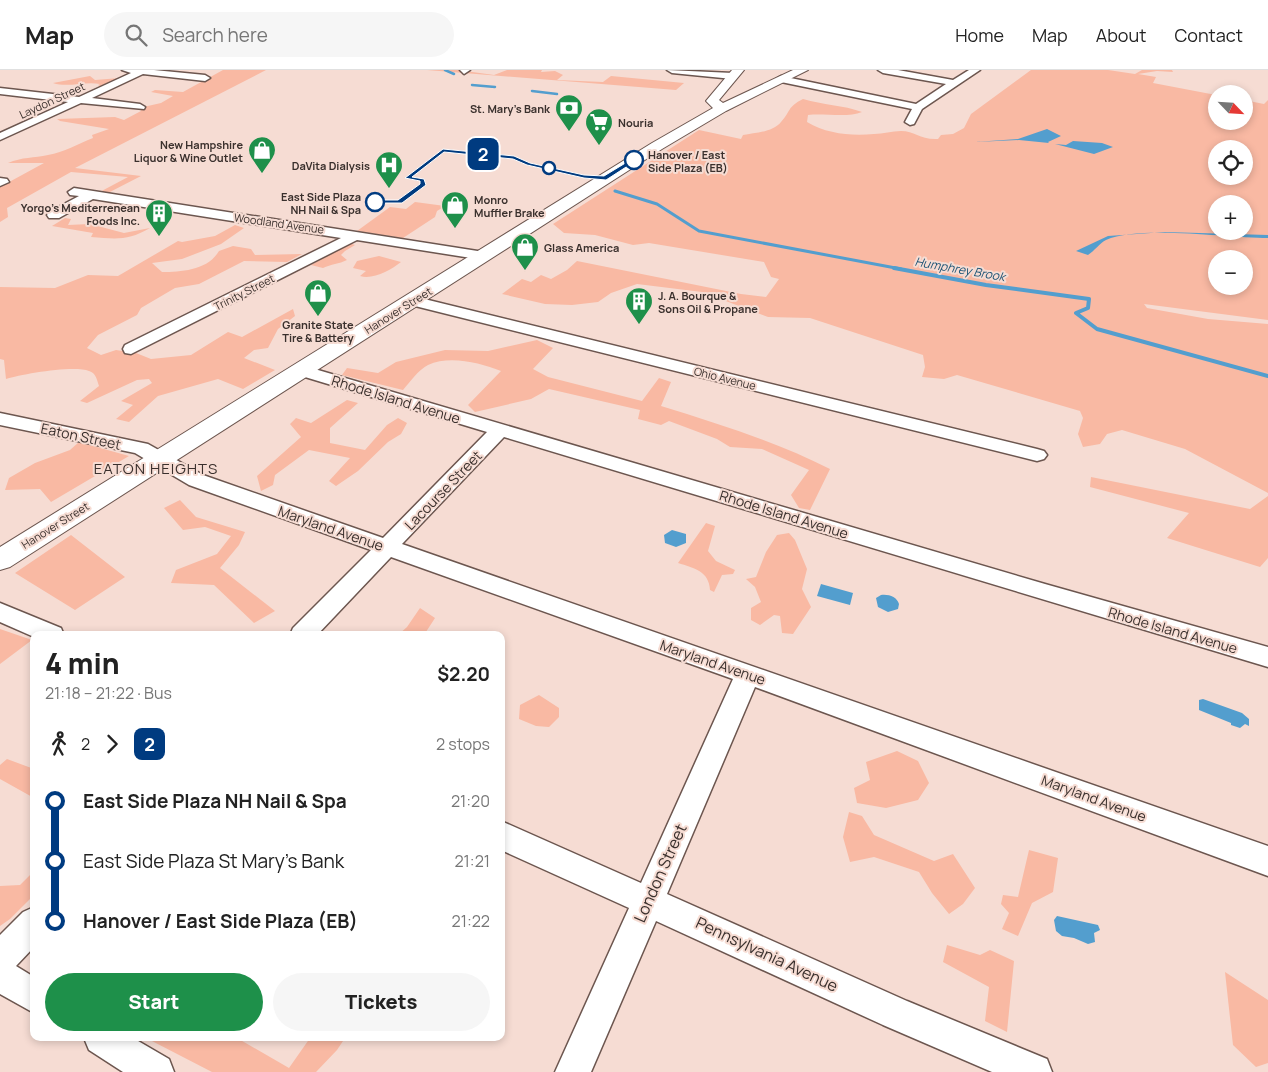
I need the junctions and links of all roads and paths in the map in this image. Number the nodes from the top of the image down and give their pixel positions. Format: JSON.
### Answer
{"nodes":[{"id":1,"x":124,"y":70,"type":"edge"},
{"id":2,"x":672,"y":70,"type":"edge"},
{"id":3,"x":802,"y":70,"type":"edge"},
{"id":4,"x":883,"y":70,"type":"edge"},
{"id":5,"x":976,"y":70,"type":"edge"},
{"id":6,"x":141,"y":72,"type":"junction"},
{"id":7,"x":736,"y":73,"type":"edge"},
{"id":8,"x":205,"y":78,"type":"dead end"},
{"id":9,"x":781,"y":79,"type":"junction"},
{"id":10,"x":955,"y":83,"type":"junction"},
{"id":11,"x":0,"y":91,"type":"edge"},
{"id":12,"x":81,"y":100,"type":"junction"},
{"id":13,"x":722,"y":104,"type":"junction"},
{"id":14,"x":140,"y":107,"type":"dead end"},
{"id":15,"x":918,"y":107,"type":"junction"},
{"id":16,"x":910,"y":122,"type":"dead end"},
{"id":17,"x":3,"y":134,"type":"edge"},
{"id":18,"x":74,"y":192,"type":"dead end"},
{"id":19,"x":91,"y":195,"type":"junction"},
{"id":20,"x":54,"y":215,"type":"dead end"},
{"id":21,"x":357,"y":235,"type":"junction"},
{"id":22,"x":484,"y":256,"type":"junction"},
{"id":23,"x":412,"y":301,"type":"junction"},
{"id":24,"x":131,"y":349,"type":"dead end"},
{"id":25,"x":301,"y":370,"type":"junction"},
{"id":26,"x":0,"y":419,"type":"edge"},
{"id":27,"x":500,"y":430,"type":"junction"},
{"id":28,"x":1037,"y":455,"type":"dead end"},
{"id":29,"x":160,"y":459,"type":"junction"},
{"id":30,"x":387,"y":548,"type":"junction"},
{"id":31,"x":0,"y":560,"type":"edge"},
{"id":32,"x":0,"y":612,"type":"edge"},
{"id":33,"x":43,"y":631,"type":"edge"},
{"id":34,"x":306,"y":631,"type":"edge"},
{"id":35,"x":1268,"y":657,"type":"edge"},
{"id":36,"x":748,"y":674,"type":"junction"},
{"id":37,"x":505,"y":837,"type":"edge"},
{"id":38,"x":1268,"y":861,"type":"edge"},
{"id":39,"x":648,"y":900,"type":"junction"},
{"id":40,"x":30,"y":927,"type":"edge"},
{"id":41,"x":0,"y":959,"type":"edge"},
{"id":42,"x":0,"y":975,"type":"edge"},
{"id":43,"x":30,"y":994,"type":"edge"},
{"id":44,"x":106,"y":1041,"type":"edge"},
{"id":45,"x":156,"y":1072,"type":"edge"},
{"id":46,"x":573,"y":1072,"type":"edge"},
{"id":47,"x":1034,"y":1072,"type":"edge"}],
"edges":[{"from":1,"to":6,"type":"street"},
{"from":2,"to":7,"type":"street"},
{"from":3,"to":9,"type":"main road","name":"Hanover Street"},
{"from":4,"to":10,"type":"street"},
{"from":5,"to":10,"type":"street"},
{"from":6,"to":8,"type":"street"},
{"from":6,"to":12,"type":"street","name":"Laydon Street"},
{"from":7,"to":13,"type":"main road"},
{"from":9,"to":13,"type":"main road","name":"Hanover Street"},
{"from":9,"to":15,"type":"street"},
{"from":10,"to":15,"type":"street"},
{"from":11,"to":12,"type":"street"},
{"from":12,"to":14,"type":"street"},
{"from":12,"to":17,"type":"street","name":"Laydon Street"},
{"from":13,"to":22,"type":"main road","name":"Hanover Street"},
{"from":15,"to":16,"type":"street"},
{"from":18,"to":19,"type":"street","name":"Woodland Avenue"},
{"from":19,"to":20,"type":"street"},
{"from":19,"to":21,"type":"street","name":"Woodland Avenue"},
{"from":21,"to":22,"type":"street","name":"Woodland Avenue"},
{"from":21,"to":24,"type":"street","name":"Trinity Street"},
{"from":22,"to":23,"type":"main road","name":"Hanover Street"},
{"from":23,"to":25,"type":"main road","name":"Hanover Street"},
{"from":23,"to":28,"type":"street","name":"Ohio Avenue"},
{"from":25,"to":27,"type":"street","name":"Rhode Island Avenue"},
{"from":25,"to":29,"type":"main road","name":"Hanover Street"},
{"from":26,"to":29,"type":"street","name":"Eaton Street"},
{"from":27,"to":30,"type":"street","name":"Lacourse Street"},
{"from":27,"to":35,"type":"street","name":"Rhode Island Avenue"},
{"from":29,"to":30,"type":"street","name":"Maryland Avenue"},
{"from":29,"to":31,"type":"main road","name":"Hanover Street"},
{"from":30,"to":34,"type":"street","name":"Lacourse Street"},
{"from":30,"to":36,"type":"street","name":"Maryland Avenue"},
{"from":32,"to":33,"type":"street"},
{"from":36,"to":38,"type":"street","name":"Maryland Avenue"},
{"from":36,"to":39,"type":"street","name":"London Street"},
{"from":37,"to":39,"type":"street","name":"Pennsylvania Avenue"},
{"from":39,"to":46,"type":"street","name":"London Street"},
{"from":39,"to":47,"type":"street","name":"Pennsylvania Avenue"},
{"from":40,"to":41,"type":"street"},
{"from":42,"to":43,"type":"street"},
{"from":44,"to":45,"type":"street"}]}
